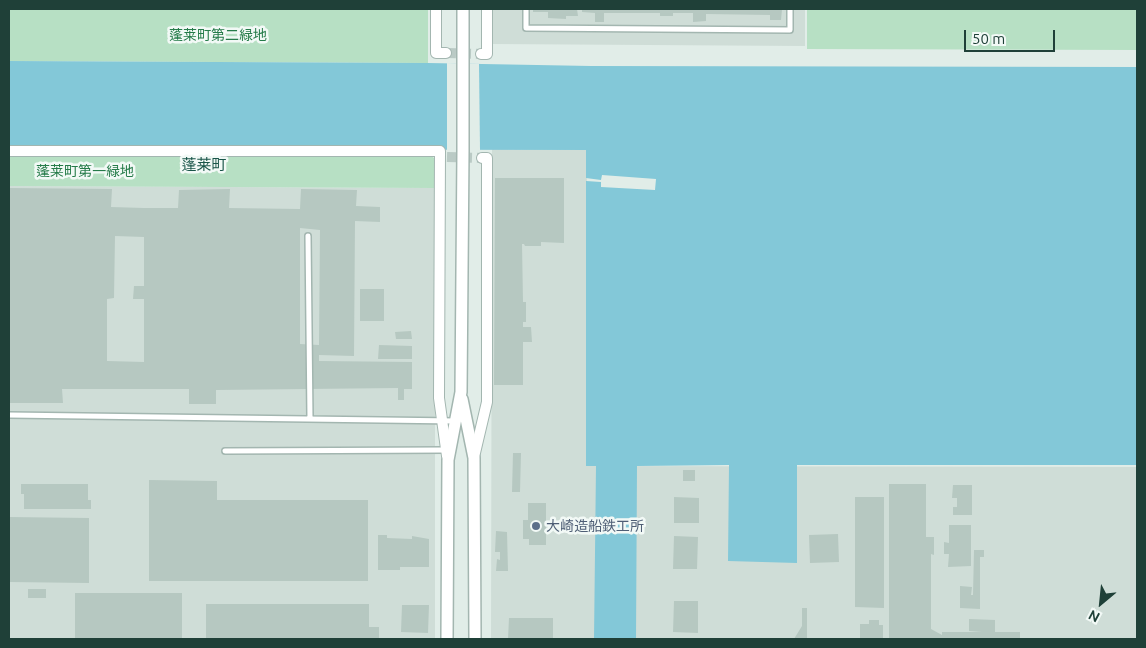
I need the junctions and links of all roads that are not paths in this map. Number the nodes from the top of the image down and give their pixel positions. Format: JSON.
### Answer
{"nodes":[{"id":1,"x":436,"y":9,"type":"edge"},
{"id":2,"x":463,"y":9,"type":"edge"},
{"id":3,"x":487,"y":9,"type":"edge"},
{"id":4,"x":526,"y":9,"type":"edge"},
{"id":5,"x":790,"y":9,"type":"edge"},
{"id":6,"x":446,"y":53,"type":"dead end"},
{"id":7,"x":481,"y":54,"type":"dead end"},
{"id":8,"x":9,"y":151,"type":"edge"},
{"id":9,"x":482,"y":158,"type":"dead end"},
{"id":10,"x":308,"y":236,"type":"dead end"},
{"id":11,"x":9,"y":414,"type":"edge"},
{"id":12,"x":310,"y":419,"type":"junction"},
{"id":13,"x":442,"y":421,"type":"junction"},
{"id":14,"x":461,"y":421,"type":"junction"},
{"id":15,"x":225,"y":451,"type":"dead end"},
{"id":16,"x":448,"y":453,"type":"junction"},
{"id":17,"x":474,"y":458,"type":"junction"},
{"id":18,"x":447,"y":639,"type":"edge"},
{"id":19,"x":474,"y":639,"type":"edge"}],
"edges":[{"from":1,"to":6,"type":"street"},
{"from":2,"to":14,"type":"street"},
{"from":3,"to":7,"type":"street"},
{"from":4,"to":5,"type":"lane"},
{"from":8,"to":13,"type":"street"},
{"from":9,"to":17,"type":"street"},
{"from":10,"to":12,"type":"lane"},
{"from":11,"to":12,"type":"lane"},
{"from":12,"to":13,"type":"lane"},
{"from":13,"to":14,"type":"lane"},
{"from":13,"to":16,"type":"street"},
{"from":14,"to":16,"type":"street"},
{"from":14,"to":17,"type":"street"},
{"from":15,"to":16,"type":"lane"},
{"from":16,"to":18,"type":"street"},
{"from":17,"to":19,"type":"street"}]}
